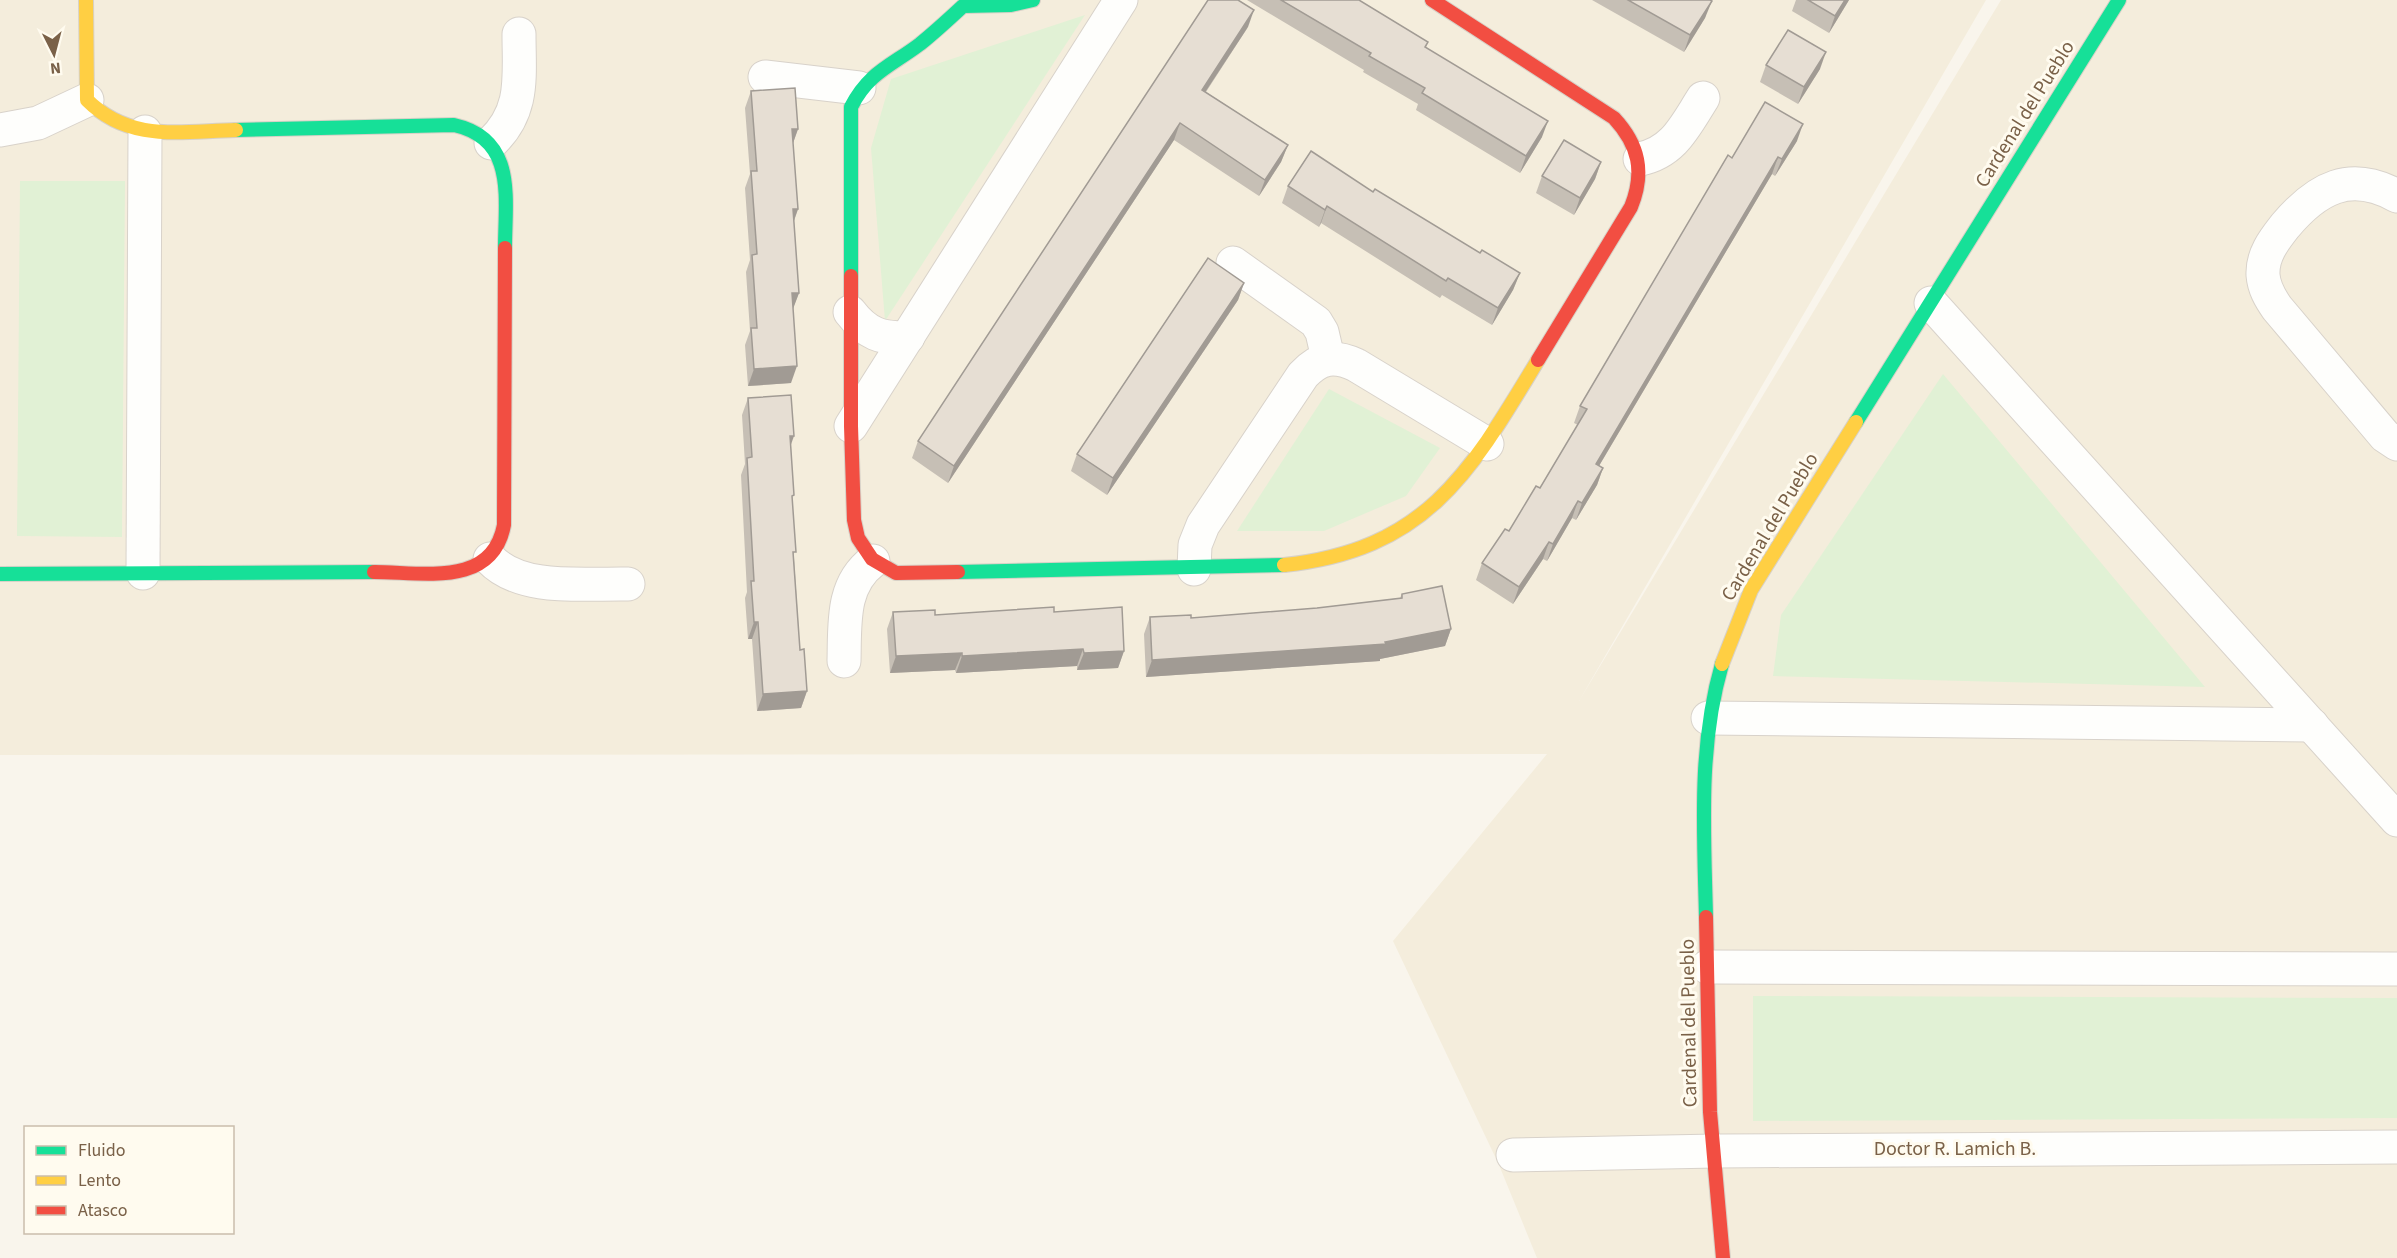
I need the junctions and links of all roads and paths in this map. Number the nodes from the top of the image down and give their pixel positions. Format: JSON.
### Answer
{"nodes":[{"id":1,"x":86,"y":0,"type":"edge"},
{"id":2,"x":1033,"y":0,"type":"edge"},
{"id":3,"x":1432,"y":0,"type":"edge"},
{"id":4,"x":2119,"y":0,"type":"edge"},
{"id":5,"x":960,"y":3,"type":"edge"},
{"id":6,"x":1111,"y":6,"type":"edge"},
{"id":7,"x":519,"y":34,"type":"dead end"},
{"id":8,"x":765,"y":77,"type":"dead end"},
{"id":9,"x":859,"y":88,"type":"junction"},
{"id":10,"x":1703,"y":98,"type":"dead end"},
{"id":11,"x":87,"y":100,"type":"junction"},
{"id":12,"x":0,"y":130,"type":"edge"},
{"id":13,"x":146,"y":132,"type":"junction"},
{"id":14,"x":491,"y":143,"type":"junction"},
{"id":15,"x":1640,"y":159,"type":"junction"},
{"id":16,"x":2397,"y":196,"type":"edge"},
{"id":17,"x":1233,"y":263,"type":"dead end"},
{"id":18,"x":1931,"y":303,"type":"junction"},
{"id":19,"x":850,"y":312,"type":"junction"},
{"id":20,"x":908,"y":337,"type":"junction"},
{"id":21,"x":1328,"y":358,"type":"junction"},
{"id":22,"x":851,"y":426,"type":"junction"},
{"id":23,"x":1487,"y":444,"type":"junction"},
{"id":24,"x":2397,"y":444,"type":"edge"},
{"id":25,"x":489,"y":560,"type":"junction"},
{"id":26,"x":873,"y":561,"type":"junction"},
{"id":27,"x":1194,"y":569,"type":"junction"},
{"id":28,"x":143,"y":573,"type":"junction"},
{"id":29,"x":0,"y":574,"type":"edge"},
{"id":30,"x":628,"y":584,"type":"dead end"},
{"id":31,"x":844,"y":660,"type":"dead end"},
{"id":32,"x":1708,"y":718,"type":"junction"},
{"id":33,"x":2312,"y":725,"type":"junction"},
{"id":34,"x":2392,"y":805,"type":"edge"},
{"id":35,"x":1707,"y":967,"type":"junction"},
{"id":36,"x":2397,"y":969,"type":"edge"},
{"id":37,"x":2397,"y":1147,"type":"edge"},
{"id":38,"x":1716,"y":1151,"type":"junction"},
{"id":39,"x":1513,"y":1155,"type":"dead end"},
{"id":40,"x":1723,"y":1258,"type":"edge"}],
"edges":[{"from":1,"to":11,"type":"street"},
{"from":2,"to":5,"type":"street"},
{"from":3,"to":15,"type":"street"},
{"from":4,"to":18,"type":"street","name":"Cardenal del Pueblo"},
{"from":5,"to":9,"type":"street"},
{"from":6,"to":20,"type":"street"},
{"from":7,"to":14,"type":"street"},
{"from":8,"to":9,"type":"street"},
{"from":9,"to":19,"type":"street"},
{"from":10,"to":15,"type":"street"},
{"from":11,"to":12,"type":"street"},
{"from":11,"to":13,"type":"street"},
{"from":13,"to":14,"type":"street"},
{"from":13,"to":28,"type":"street"},
{"from":14,"to":25,"type":"street"},
{"from":15,"to":23,"type":"street"},
{"from":16,"to":24,"type":"street"},
{"from":17,"to":21,"type":"street"},
{"from":18,"to":32,"type":"street","name":"Cardenal del Pueblo"},
{"from":18,"to":33,"type":"street"},
{"from":19,"to":20,"type":"street"},
{"from":19,"to":22,"type":"street"},
{"from":20,"to":22,"type":"street"},
{"from":21,"to":23,"type":"street"},
{"from":21,"to":27,"type":"street"},
{"from":22,"to":26,"type":"street"},
{"from":23,"to":27,"type":"street"},
{"from":25,"to":28,"type":"street"},
{"from":25,"to":30,"type":"street"},
{"from":26,"to":27,"type":"street"},
{"from":26,"to":31,"type":"street"},
{"from":28,"to":29,"type":"street"},
{"from":32,"to":33,"type":"street"},
{"from":32,"to":35,"type":"street","name":"Cardenal del Pueblo"},
{"from":33,"to":34,"type":"street"},
{"from":35,"to":36,"type":"street"},
{"from":35,"to":38,"type":"street","name":"Cardenal del Pueblo"},
{"from":37,"to":38,"type":"street","name":"Doctor R. Lamich B."},
{"from":38,"to":39,"type":"street","name":"Doctor R. Lamich B."},
{"from":38,"to":40,"type":"street","name":"Cardenal del Pueblo"}]}
